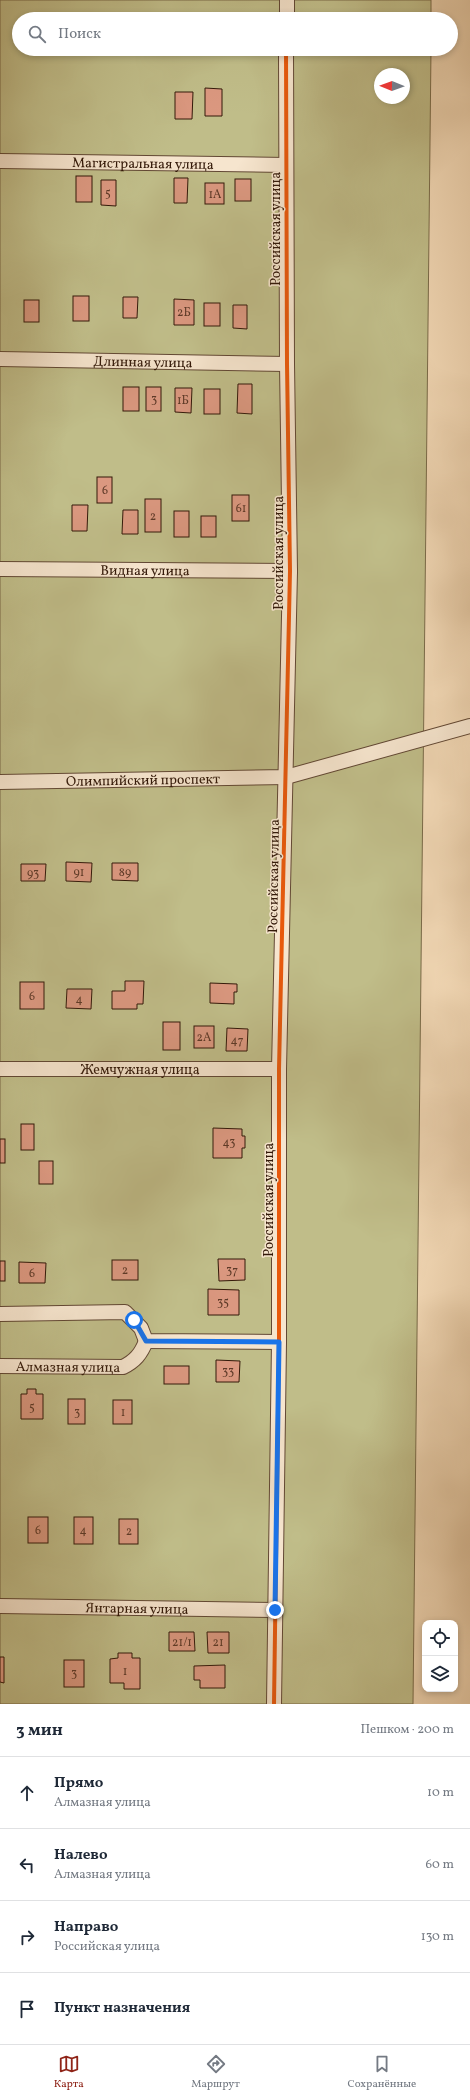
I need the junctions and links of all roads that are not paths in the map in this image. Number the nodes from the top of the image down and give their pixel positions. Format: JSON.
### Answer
{"nodes":[{"id":1,"x":287,"y":0,"type":"edge"},
{"id":2,"x":287,"y":12,"type":"edge"},
{"id":3,"x":286,"y":56,"type":"edge"},
{"id":4,"x":0,"y":160,"type":"edge"},
{"id":5,"x":286,"y":165,"type":"junction"},
{"id":6,"x":0,"y":359,"type":"edge"},
{"id":7,"x":287,"y":364,"type":"junction"},
{"id":8,"x":0,"y":569,"type":"edge"},
{"id":9,"x":290,"y":572,"type":"junction"},
{"id":10,"x":470,"y":726,"type":"edge"},
{"id":11,"x":286,"y":778,"type":"junction"},
{"id":12,"x":0,"y":782,"type":"edge"},
{"id":13,"x":0,"y":1069,"type":"edge"},
{"id":14,"x":280,"y":1069,"type":"junction"},
{"id":15,"x":0,"y":1314,"type":"edge"},
{"id":16,"x":146,"y":1341,"type":"junction"},
{"id":17,"x":279,"y":1342,"type":"junction"},
{"id":18,"x":0,"y":1366,"type":"edge"},
{"id":19,"x":0,"y":1606,"type":"edge"},
{"id":20,"x":275,"y":1610,"type":"junction"},
{"id":21,"x":274,"y":1704,"type":"edge"}],
"edges":[{"from":1,"to":2,"type":"street"},
{"from":3,"to":5,"type":"street","name":"Российская улица"},
{"from":4,"to":5,"type":"street","name":"Магистральная улица"},
{"from":5,"to":7,"type":"street","name":"Российская улица"},
{"from":6,"to":7,"type":"street","name":"Длинная улица"},
{"from":7,"to":9,"type":"street","name":"Российская улица"},
{"from":8,"to":9,"type":"street","name":"Видная улица"},
{"from":9,"to":11,"type":"street","name":"Российская улица"},
{"from":10,"to":11,"type":"street","name":"Олимпийский проспект"},
{"from":11,"to":12,"type":"street","name":"Олимпийский проспект"},
{"from":11,"to":14,"type":"street","name":"Российская улица"},
{"from":13,"to":14,"type":"street","name":"Жемчужная улица"},
{"from":14,"to":17,"type":"street","name":"Российская улица"},
{"from":15,"to":16,"type":"street"},
{"from":16,"to":17,"type":"street"},
{"from":16,"to":18,"type":"street","name":"Алмазная улица"},
{"from":17,"to":20,"type":"street","name":"Российская улица"},
{"from":19,"to":20,"type":"street","name":"Янтарная улица"},
{"from":20,"to":21,"type":"street","name":"Российская улица"}]}
